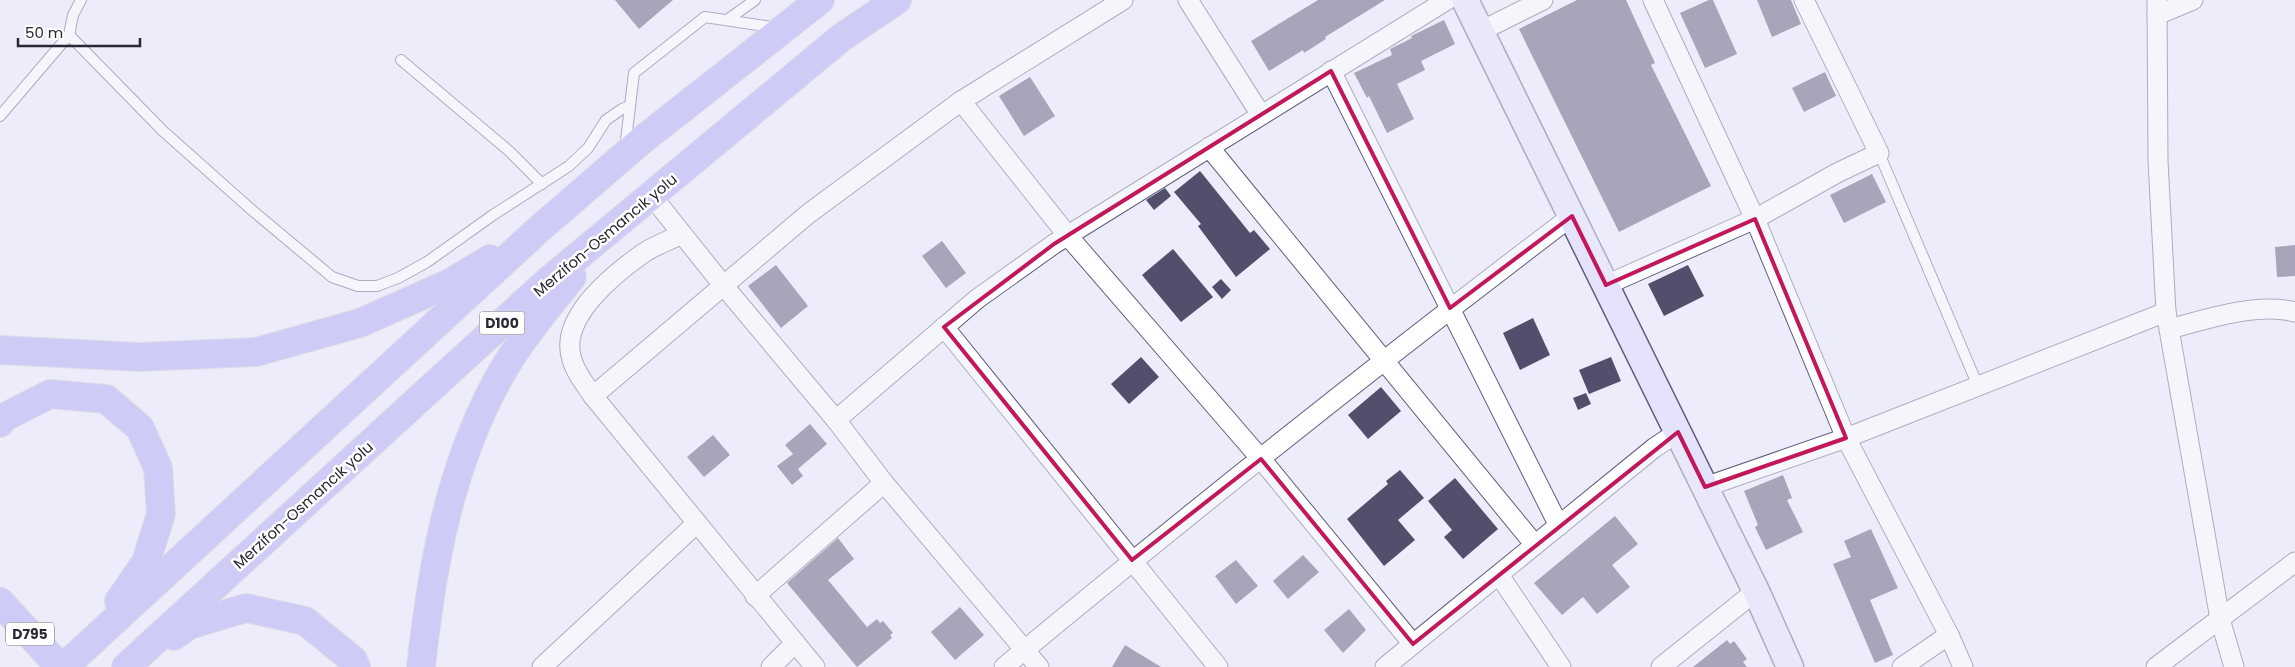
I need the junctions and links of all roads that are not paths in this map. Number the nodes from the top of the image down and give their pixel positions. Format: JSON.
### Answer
{"nodes":[{"id":1,"x":81,"y":0,"type":"edge"},
{"id":2,"x":756,"y":0,"type":"edge"},
{"id":3,"x":820,"y":0,"type":"edge"},
{"id":4,"x":897,"y":0,"type":"edge"},
{"id":5,"x":1123,"y":0,"type":"edge"},
{"id":6,"x":1188,"y":0,"type":"edge"},
{"id":7,"x":1447,"y":0,"type":"edge"},
{"id":8,"x":1465,"y":0,"type":"edge"},
{"id":9,"x":1543,"y":0,"type":"edge"},
{"id":10,"x":1653,"y":0,"type":"edge"},
{"id":11,"x":1804,"y":0,"type":"edge"},
{"id":12,"x":2193,"y":0,"type":"edge"},
{"id":13,"x":2157,"y":8,"type":"edge"},
{"id":14,"x":727,"y":20,"type":"junction"},
{"id":15,"x":782,"y":29,"type":"junction"},
{"id":16,"x":1481,"y":31,"type":"junction"},
{"id":17,"x":69,"y":35,"type":"junction"},
{"id":18,"x":401,"y":60,"type":"dead end"},
{"id":19,"x":1331,"y":71,"type":"junction"},
{"id":20,"x":961,"y":101,"type":"junction"},
{"id":21,"x":630,"y":106,"type":"junction"},
{"id":22,"x":0,"y":116,"type":"edge"},
{"id":23,"x":1261,"y":116,"type":"junction"},
{"id":24,"x":1209,"y":147,"type":"junction"},
{"id":25,"x":1879,"y":153,"type":"junction"},
{"id":26,"x":625,"y":155,"type":"junction"},
{"id":27,"x":542,"y":184,"type":"junction"},
{"id":28,"x":651,"y":195,"type":"junction"},
{"id":29,"x":1572,"y":216,"type":"junction"},
{"id":30,"x":1755,"y":219,"type":"junction"},
{"id":31,"x":612,"y":228,"type":"junction"},
{"id":32,"x":538,"y":230,"type":"junction"},
{"id":33,"x":682,"y":234,"type":"junction"},
{"id":34,"x":1068,"y":236,"type":"junction"},
{"id":35,"x":723,"y":285,"type":"junction"},
{"id":36,"x":1606,"y":285,"type":"junction"},
{"id":37,"x":1450,"y":308,"type":"junction"},
{"id":38,"x":2295,"y":312,"type":"edge"},
{"id":39,"x":2168,"y":320,"type":"junction"},
{"id":40,"x":944,"y":327,"type":"junction"},
{"id":41,"x":0,"y":350,"type":"edge"},
{"id":42,"x":1383,"y":360,"type":"junction"},
{"id":43,"x":1978,"y":386,"type":"junction"},
{"id":44,"x":593,"y":396,"type":"junction"},
{"id":45,"x":836,"y":420,"type":"junction"},
{"id":46,"x":0,"y":423,"type":"edge"},
{"id":47,"x":1678,"y":432,"type":"junction"},
{"id":48,"x":1846,"y":438,"type":"junction"},
{"id":49,"x":1261,"y":459,"type":"junction"},
{"id":50,"x":884,"y":483,"type":"junction"},
{"id":51,"x":1705,"y":488,"type":"junction"},
{"id":52,"x":696,"y":523,"type":"junction"},
{"id":53,"x":1559,"y":526,"type":"junction"},
{"id":54,"x":1535,"y":545,"type":"junction"},
{"id":55,"x":1132,"y":560,"type":"junction"},
{"id":56,"x":2295,"y":562,"type":"edge"},
{"id":57,"x":1499,"y":575,"type":"junction"},
{"id":58,"x":0,"y":584,"type":"edge"},
{"id":59,"x":1756,"y":591,"type":"junction"},
{"id":60,"x":755,"y":596,"type":"junction"},
{"id":61,"x":0,"y":602,"type":"edge"},
{"id":62,"x":2220,"y":619,"type":"junction"},
{"id":63,"x":1949,"y":635,"type":"junction"},
{"id":64,"x":89,"y":643,"type":"junction"},
{"id":65,"x":795,"y":643,"type":"junction"},
{"id":66,"x":1413,"y":644,"type":"junction"},
{"id":67,"x":1025,"y":650,"type":"junction"},
{"id":68,"x":56,"y":661,"type":"edge"},
{"id":69,"x":128,"y":667,"type":"edge"},
{"id":70,"x":356,"y":667,"type":"edge"},
{"id":71,"x":421,"y":667,"type":"edge"},
{"id":72,"x":542,"y":667,"type":"edge"},
{"id":73,"x":771,"y":667,"type":"edge"},
{"id":74,"x":814,"y":667,"type":"edge"},
{"id":75,"x":1004,"y":667,"type":"edge"},
{"id":76,"x":1039,"y":667,"type":"edge"},
{"id":77,"x":1218,"y":667,"type":"edge"},
{"id":78,"x":1385,"y":667,"type":"edge"},
{"id":79,"x":1560,"y":667,"type":"edge"},
{"id":80,"x":1660,"y":667,"type":"edge"},
{"id":81,"x":1790,"y":667,"type":"edge"},
{"id":82,"x":1902,"y":667,"type":"edge"},
{"id":83,"x":1962,"y":667,"type":"edge"},
{"id":84,"x":2156,"y":667,"type":"edge"},
{"id":85,"x":2234,"y":667,"type":"edge"}],
"edges":[{"from":1,"to":17,"type":"lane"},
{"from":2,"to":14,"type":"lane"},
{"from":3,"to":15,"type":"highway","number":"D100"},
{"from":4,"to":28,"type":"highway","name":"Merzifon-Osmancık yolu","number":"D100"},
{"from":5,"to":20,"type":"street"},
{"from":6,"to":23,"type":"street"},
{"from":7,"to":19,"type":"street"},
{"from":8,"to":16,"type":"street"},
{"from":9,"to":16,"type":"street"},
{"from":10,"to":30,"type":"street"},
{"from":11,"to":25,"type":"street"},
{"from":12,"to":13,"type":"street"},
{"from":13,"to":39,"type":"street"},
{"from":14,"to":15,"type":"lane"},
{"from":14,"to":21,"type":"lane"},
{"from":15,"to":26,"type":"highway","number":"D100"},
{"from":16,"to":29,"type":"street"},
{"from":17,"to":22,"type":"lane"},
{"from":17,"to":27,"type":"lane"},
{"from":18,"to":27,"type":"lane"},
{"from":19,"to":23,"type":"street"},
{"from":19,"to":37,"type":"street"},
{"from":20,"to":34,"type":"street"},
{"from":20,"to":35,"type":"street"},
{"from":21,"to":26,"type":"lane"},
{"from":21,"to":27,"type":"lane"},
{"from":23,"to":24,"type":"street"},
{"from":24,"to":34,"type":"street"},
{"from":24,"to":42,"type":"street"},
{"from":25,"to":30,"type":"street"},
{"from":25,"to":43,"type":"lane"},
{"from":26,"to":32,"type":"highway","number":"D100"},
{"from":28,"to":31,"type":"highway","name":"Merzifon-Osmancık yolu","number":"D100"},
{"from":28,"to":33,"type":"street"},
{"from":29,"to":36,"type":"street"},
{"from":29,"to":37,"type":"street"},
{"from":30,"to":36,"type":"street"},
{"from":30,"to":48,"type":"street"},
{"from":31,"to":69,"type":"highway","name":"Merzifon-Osmancık yolu","number":"D100"},
{"from":31,"to":71,"type":"highway"},
{"from":32,"to":41,"type":"highway"},
{"from":32,"to":64,"type":"highway","number":"D100"},
{"from":33,"to":35,"type":"street"},
{"from":33,"to":44,"type":"street"},
{"from":34,"to":40,"type":"street"},
{"from":34,"to":49,"type":"street"},
{"from":35,"to":44,"type":"street"},
{"from":35,"to":45,"type":"street"},
{"from":36,"to":47,"type":"street"},
{"from":37,"to":42,"type":"street"},
{"from":37,"to":53,"type":"street"},
{"from":38,"to":39,"type":"street"},
{"from":39,"to":43,"type":"street"},
{"from":39,"to":62,"type":"street"},
{"from":40,"to":45,"type":"street"},
{"from":40,"to":55,"type":"street"},
{"from":42,"to":49,"type":"street"},
{"from":42,"to":54,"type":"street"},
{"from":43,"to":48,"type":"street"},
{"from":44,"to":52,"type":"street"},
{"from":45,"to":50,"type":"street"},
{"from":46,"to":64,"type":"highway"},
{"from":47,"to":51,"type":"street"},
{"from":47,"to":53,"type":"street"},
{"from":48,"to":51,"type":"street"},
{"from":48,"to":63,"type":"street"},
{"from":49,"to":55,"type":"street"},
{"from":49,"to":66,"type":"street"},
{"from":50,"to":60,"type":"street"},
{"from":50,"to":67,"type":"street"},
{"from":51,"to":59,"type":"street"},
{"from":52,"to":60,"type":"street"},
{"from":52,"to":72,"type":"street"},
{"from":53,"to":54,"type":"street"},
{"from":54,"to":57,"type":"street"},
{"from":55,"to":67,"type":"street"},
{"from":55,"to":77,"type":"street"},
{"from":56,"to":62,"type":"street"},
{"from":57,"to":66,"type":"street"},
{"from":57,"to":79,"type":"street"},
{"from":58,"to":68,"type":"highway"},
{"from":59,"to":80,"type":"street"},
{"from":59,"to":81,"type":"street"},
{"from":60,"to":65,"type":"street"},
{"from":61,"to":68,"type":"highway","number":"D795"},
{"from":62,"to":84,"type":"street"},
{"from":62,"to":85,"type":"street"},
{"from":63,"to":82,"type":"street"},
{"from":63,"to":83,"type":"street"},
{"from":64,"to":68,"type":"highway","number":"D100"},
{"from":65,"to":73,"type":"street"},
{"from":65,"to":74,"type":"street"},
{"from":66,"to":78,"type":"street"},
{"from":67,"to":75,"type":"street"},
{"from":67,"to":76,"type":"street"},
{"from":69,"to":70,"type":"highway"}]}
